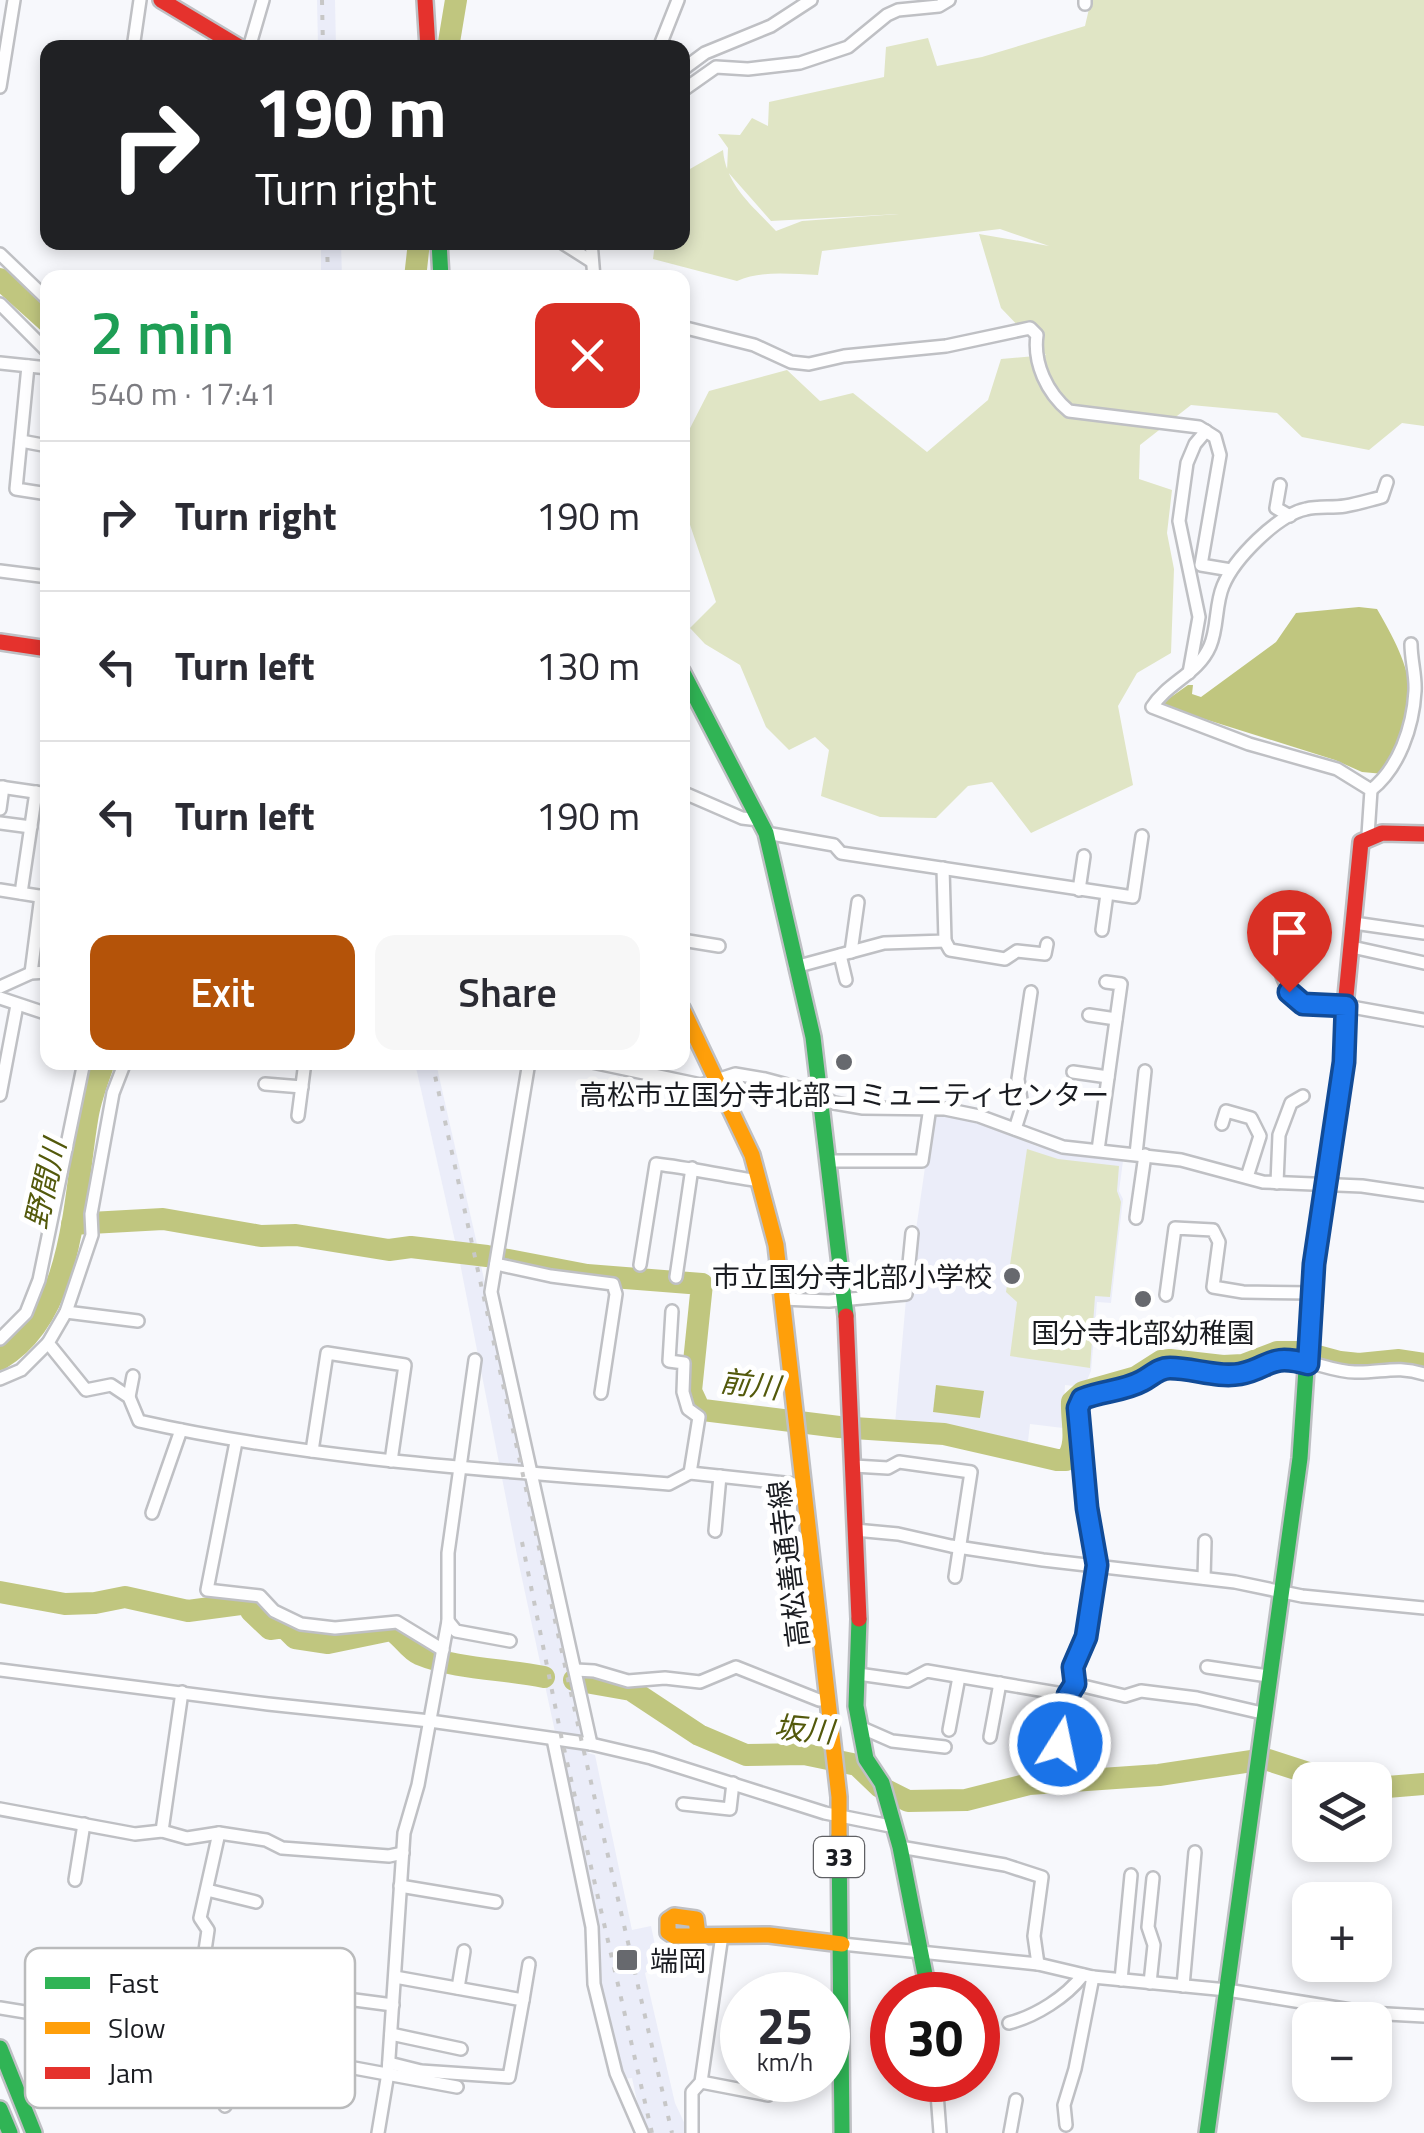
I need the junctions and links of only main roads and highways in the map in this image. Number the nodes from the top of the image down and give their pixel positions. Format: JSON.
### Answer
{"nodes":[{"id":1,"x":162,"y":0,"type":"edge"},
{"id":2,"x":424,"y":0,"type":"edge"},
{"id":3,"x":228,"y":40,"type":"edge"},
{"id":4,"x":427,"y":40,"type":"edge"},
{"id":5,"x":0,"y":642,"type":"edge"},
{"id":6,"x":40,"y":648,"type":"edge"},
{"id":7,"x":690,"y":686,"type":"edge"},
{"id":8,"x":1424,"y":834,"type":"edge"},
{"id":9,"x":690,"y":1024,"type":"edge"},
{"id":10,"x":698,"y":1936,"type":"dead end"},
{"id":11,"x":842,"y":1944,"type":"junction"},
{"id":12,"x":925,"y":1972,"type":"edge"},
{"id":13,"x":0,"y":2048,"type":"edge"},
{"id":14,"x":0,"y":2108,"type":"edge"},
{"id":15,"x":10,"y":2133,"type":"edge"},
{"id":16,"x":34,"y":2133,"type":"edge"},
{"id":17,"x":842,"y":2133,"type":"edge"},
{"id":18,"x":1207,"y":2133,"type":"edge"}],
"edges":[{"from":1,"to":3,"type":"main road"},
{"from":2,"to":4,"type":"main road"},
{"from":5,"to":6,"type":"main road"},
{"from":7,"to":12,"type":"main road"},
{"from":8,"to":18,"type":"main road"},
{"from":9,"to":11,"type":"main road","name":"高松善通寺線","number":"33"},
{"from":10,"to":11,"type":"main road"},
{"from":11,"to":17,"type":"main road","name":"高松善通寺線","number":"33"},
{"from":13,"to":16,"type":"main road"},
{"from":14,"to":15,"type":"main road"}]}
